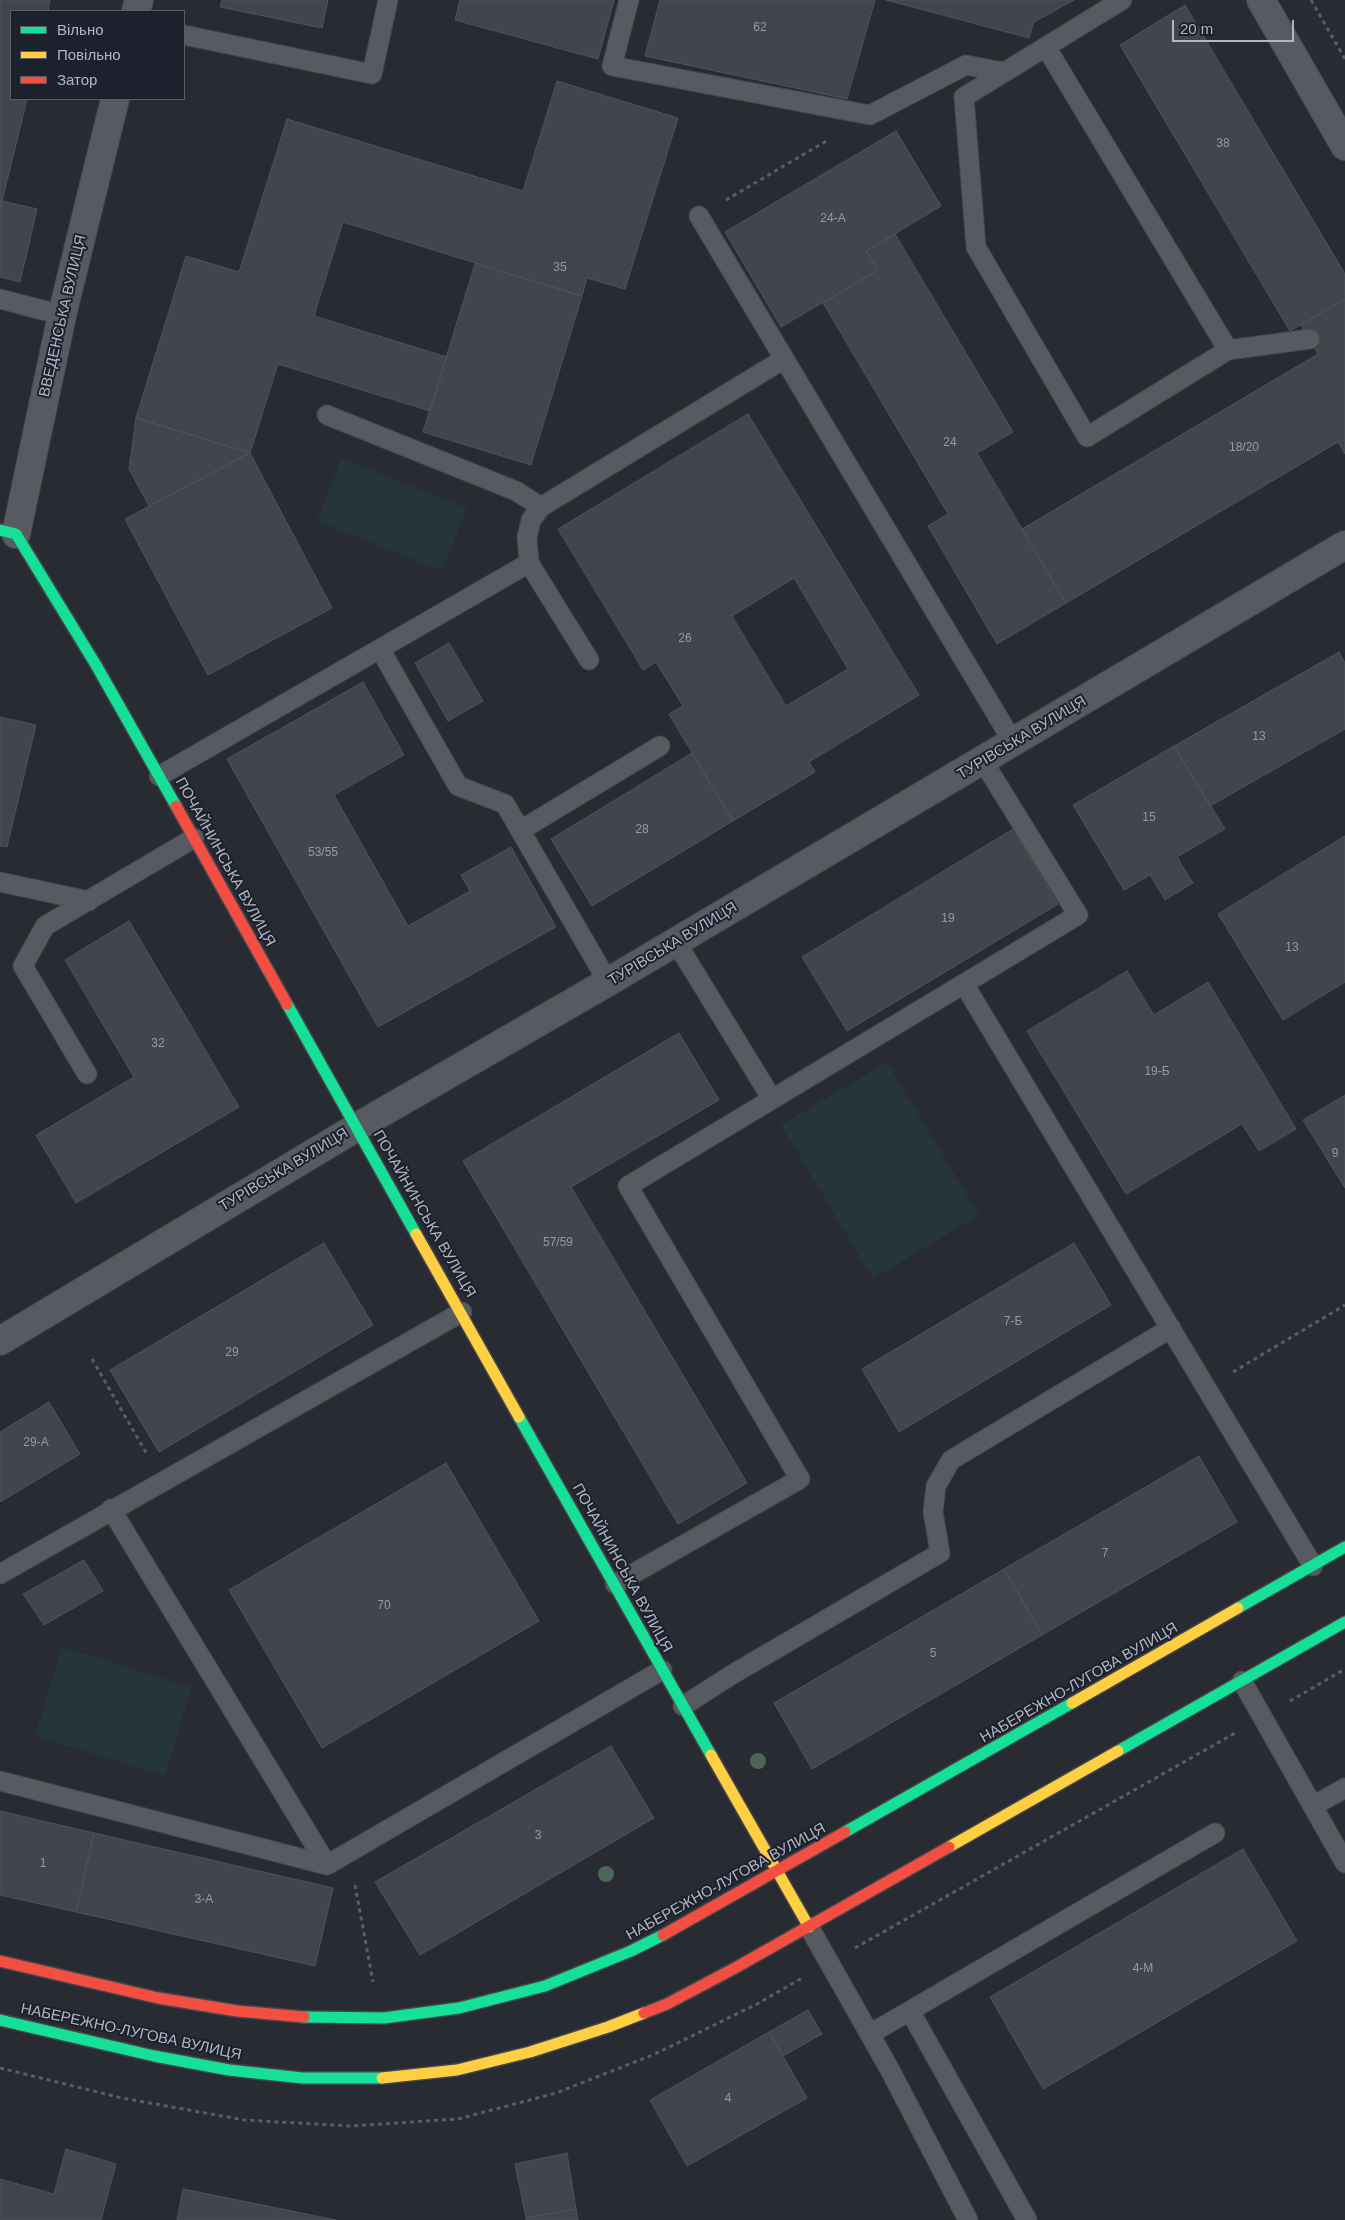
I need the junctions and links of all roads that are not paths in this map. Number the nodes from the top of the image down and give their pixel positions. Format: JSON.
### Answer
{"nodes":[{"id":1,"x":388,"y":0,"type":"edge"},
{"id":2,"x":630,"y":0,"type":"edge"},
{"id":3,"x":1122,"y":0,"type":"edge"},
{"id":4,"x":1261,"y":0,"type":"edge"},
{"id":5,"x":185,"y":35,"type":"edge"},
{"id":6,"x":1046,"y":47,"type":"junction"},
{"id":7,"x":1003,"y":72,"type":"junction"},
{"id":8,"x":115,"y":100,"type":"edge"},
{"id":9,"x":1345,"y":146,"type":"edge"},
{"id":10,"x":699,"y":216,"type":"road end"},
{"id":11,"x":0,"y":299,"type":"edge"},
{"id":12,"x":62,"y":315,"type":"junction"},
{"id":13,"x":1310,"y":339,"type":"dead end"},
{"id":14,"x":1228,"y":350,"type":"junction"},
{"id":15,"x":784,"y":359,"type":"junction"},
{"id":16,"x":327,"y":415,"type":"dead end"},
{"id":17,"x":541,"y":507,"type":"junction"},
{"id":18,"x":8,"y":532,"type":"edge"},
{"id":19,"x":1345,"y":545,"type":"edge"},
{"id":20,"x":529,"y":563,"type":"junction"},
{"id":21,"x":380,"y":649,"type":"junction"},
{"id":22,"x":589,"y":660,"type":"dead end"},
{"id":23,"x":1013,"y":742,"type":"junction"},
{"id":24,"x":660,"y":746,"type":"dead end"},
{"id":25,"x":982,"y":761,"type":"junction"},
{"id":26,"x":159,"y":776,"type":"junction"},
{"id":27,"x":521,"y":830,"type":"junction"},
{"id":28,"x":194,"y":838,"type":"junction"},
{"id":29,"x":0,"y":882,"type":"edge"},
{"id":30,"x":89,"y":901,"type":"junction"},
{"id":31,"x":676,"y":942,"type":"junction"},
{"id":32,"x":608,"y":982,"type":"junction"},
{"id":33,"x":964,"y":984,"type":"junction"},
{"id":34,"x":87,"y":1074,"type":"dead end"},
{"id":35,"x":772,"y":1099,"type":"junction"},
{"id":36,"x":357,"y":1127,"type":"junction"},
{"id":37,"x":462,"y":1312,"type":"junction"},
{"id":38,"x":1171,"y":1328,"type":"junction"},
{"id":39,"x":0,"y":1341,"type":"edge"},
{"id":40,"x":111,"y":1509,"type":"junction"},
{"id":41,"x":1345,"y":1547,"type":"edge"},
{"id":42,"x":1313,"y":1566,"type":"junction"},
{"id":43,"x":0,"y":1574,"type":"edge"},
{"id":44,"x":615,"y":1584,"type":"junction"},
{"id":45,"x":1345,"y":1622,"type":"edge"},
{"id":46,"x":662,"y":1670,"type":"junction"},
{"id":47,"x":1242,"y":1681,"type":"junction"},
{"id":48,"x":683,"y":1706,"type":"junction"},
{"id":49,"x":0,"y":1781,"type":"edge"},
{"id":50,"x":1345,"y":1788,"type":"edge"},
{"id":51,"x":1313,"y":1806,"type":"junction"},
{"id":52,"x":1215,"y":1833,"type":"dead end"},
{"id":53,"x":1345,"y":1863,"type":"edge"},
{"id":54,"x":327,"y":1865,"type":"junction"},
{"id":55,"x":778,"y":1872,"type":"junction"},
{"id":56,"x":810,"y":1926,"type":"junction"},
{"id":57,"x":0,"y":1961,"type":"edge"},
{"id":58,"x":910,"y":2011,"type":"junction"},
{"id":59,"x":0,"y":2020,"type":"edge"},
{"id":60,"x":870,"y":2034,"type":"junction"},
{"id":61,"x":968,"y":2220,"type":"edge"},
{"id":62,"x":1027,"y":2220,"type":"edge"}],
"edges":[{"from":1,"to":5,"type":"lane"},
{"from":2,"to":7,"type":"lane"},
{"from":3,"to":6,"type":"lane"},
{"from":4,"to":9,"type":"street"},
{"from":6,"to":7,"type":"lane"},
{"from":6,"to":14,"type":"lane"},
{"from":7,"to":14,"type":"lane"},
{"from":8,"to":12,"type":"street","name":"ВВЕДЕНСЬКА ВУЛИЦЯ"},
{"from":10,"to":15,"type":"lane"},
{"from":11,"to":12,"type":"lane"},
{"from":12,"to":18,"type":"street","name":"ВВЕДЕНСЬКА ВУЛИЦЯ"},
{"from":13,"to":14,"type":"lane"},
{"from":15,"to":17,"type":"lane"},
{"from":15,"to":23,"type":"lane"},
{"from":16,"to":17,"type":"lane"},
{"from":17,"to":20,"type":"lane"},
{"from":18,"to":26,"type":"main road","name":"ПОЧАЙНИНСЬКА ВУЛИЦЯ"},
{"from":19,"to":23,"type":"street","name":"ТУРІВСЬКА ВУЛИЦЯ"},
{"from":20,"to":21,"type":"lane"},
{"from":20,"to":22,"type":"lane"},
{"from":21,"to":26,"type":"lane"},
{"from":21,"to":27,"type":"lane"},
{"from":23,"to":25,"type":"street","name":"ТУРІВСЬКА ВУЛИЦЯ"},
{"from":24,"to":27,"type":"lane"},
{"from":25,"to":31,"type":"street","name":"ТУРІВСЬКА ВУЛИЦЯ"},
{"from":25,"to":33,"type":"lane"},
{"from":26,"to":28,"type":"main road","name":"ПОЧАЙНИНСЬКА ВУЛИЦЯ"},
{"from":27,"to":32,"type":"lane"},
{"from":28,"to":30,"type":"lane"},
{"from":28,"to":36,"type":"main road","name":"ПОЧАЙНИНСЬКА ВУЛИЦЯ"},
{"from":29,"to":30,"type":"lane"},
{"from":30,"to":34,"type":"lane"},
{"from":31,"to":32,"type":"street","name":"ТУРІВСЬКА ВУЛИЦЯ"},
{"from":31,"to":35,"type":"lane"},
{"from":32,"to":36,"type":"street","name":"ТУРІВСЬКА ВУЛИЦЯ"},
{"from":33,"to":35,"type":"lane"},
{"from":33,"to":38,"type":"lane"},
{"from":35,"to":44,"type":"lane"},
{"from":36,"to":37,"type":"main road","name":"ПОЧАЙНИНСЬКА ВУЛИЦЯ"},
{"from":36,"to":39,"type":"street","name":"ТУРІВСЬКА ВУЛИЦЯ"},
{"from":37,"to":40,"type":"lane"},
{"from":37,"to":44,"type":"main road","name":"ПОЧАЙНИНСЬКА ВУЛИЦЯ"},
{"from":38,"to":42,"type":"lane"},
{"from":38,"to":48,"type":"lane"},
{"from":40,"to":43,"type":"lane"},
{"from":40,"to":54,"type":"lane"},
{"from":41,"to":42,"type":"main road","name":"НАБЕРЕЖНО-ЛУГОВА ВУЛИЦЯ"},
{"from":42,"to":55,"type":"main road","name":"НАБЕРЕЖНО-ЛУГОВА ВУЛИЦЯ"},
{"from":44,"to":46,"type":"main road","name":"ПОЧАЙНИНСЬКА ВУЛИЦЯ"},
{"from":45,"to":47,"type":"main road","name":"НАБЕРЕЖНО-ЛУГОВА ВУЛИЦЯ"},
{"from":46,"to":48,"type":"main road","name":"ПОЧАЙНИНСЬКА ВУЛИЦЯ"},
{"from":46,"to":54,"type":"lane"},
{"from":47,"to":51,"type":"lane"},
{"from":47,"to":56,"type":"main road","name":"НАБЕРЕЖНО-ЛУГОВА ВУЛИЦЯ"},
{"from":48,"to":55,"type":"main road","name":"ПОЧАЙНИНСЬКА ВУЛИЦЯ"},
{"from":49,"to":54,"type":"lane"},
{"from":50,"to":51,"type":"lane"},
{"from":51,"to":53,"type":"lane"},
{"from":52,"to":58,"type":"lane"},
{"from":55,"to":56,"type":"main road","name":"ПОЧАЙНИНСЬКА ВУЛИЦЯ"},
{"from":55,"to":57,"type":"main road","name":"НАБЕРЕЖНО-ЛУГОВА ВУЛИЦЯ"},
{"from":56,"to":59,"type":"main road","name":"НАБЕРЕЖНО-ЛУГОВА ВУЛИЦЯ"},
{"from":56,"to":60,"type":"lane"},
{"from":58,"to":60,"type":"lane"},
{"from":58,"to":62,"type":"lane"},
{"from":60,"to":61,"type":"lane"}]}
